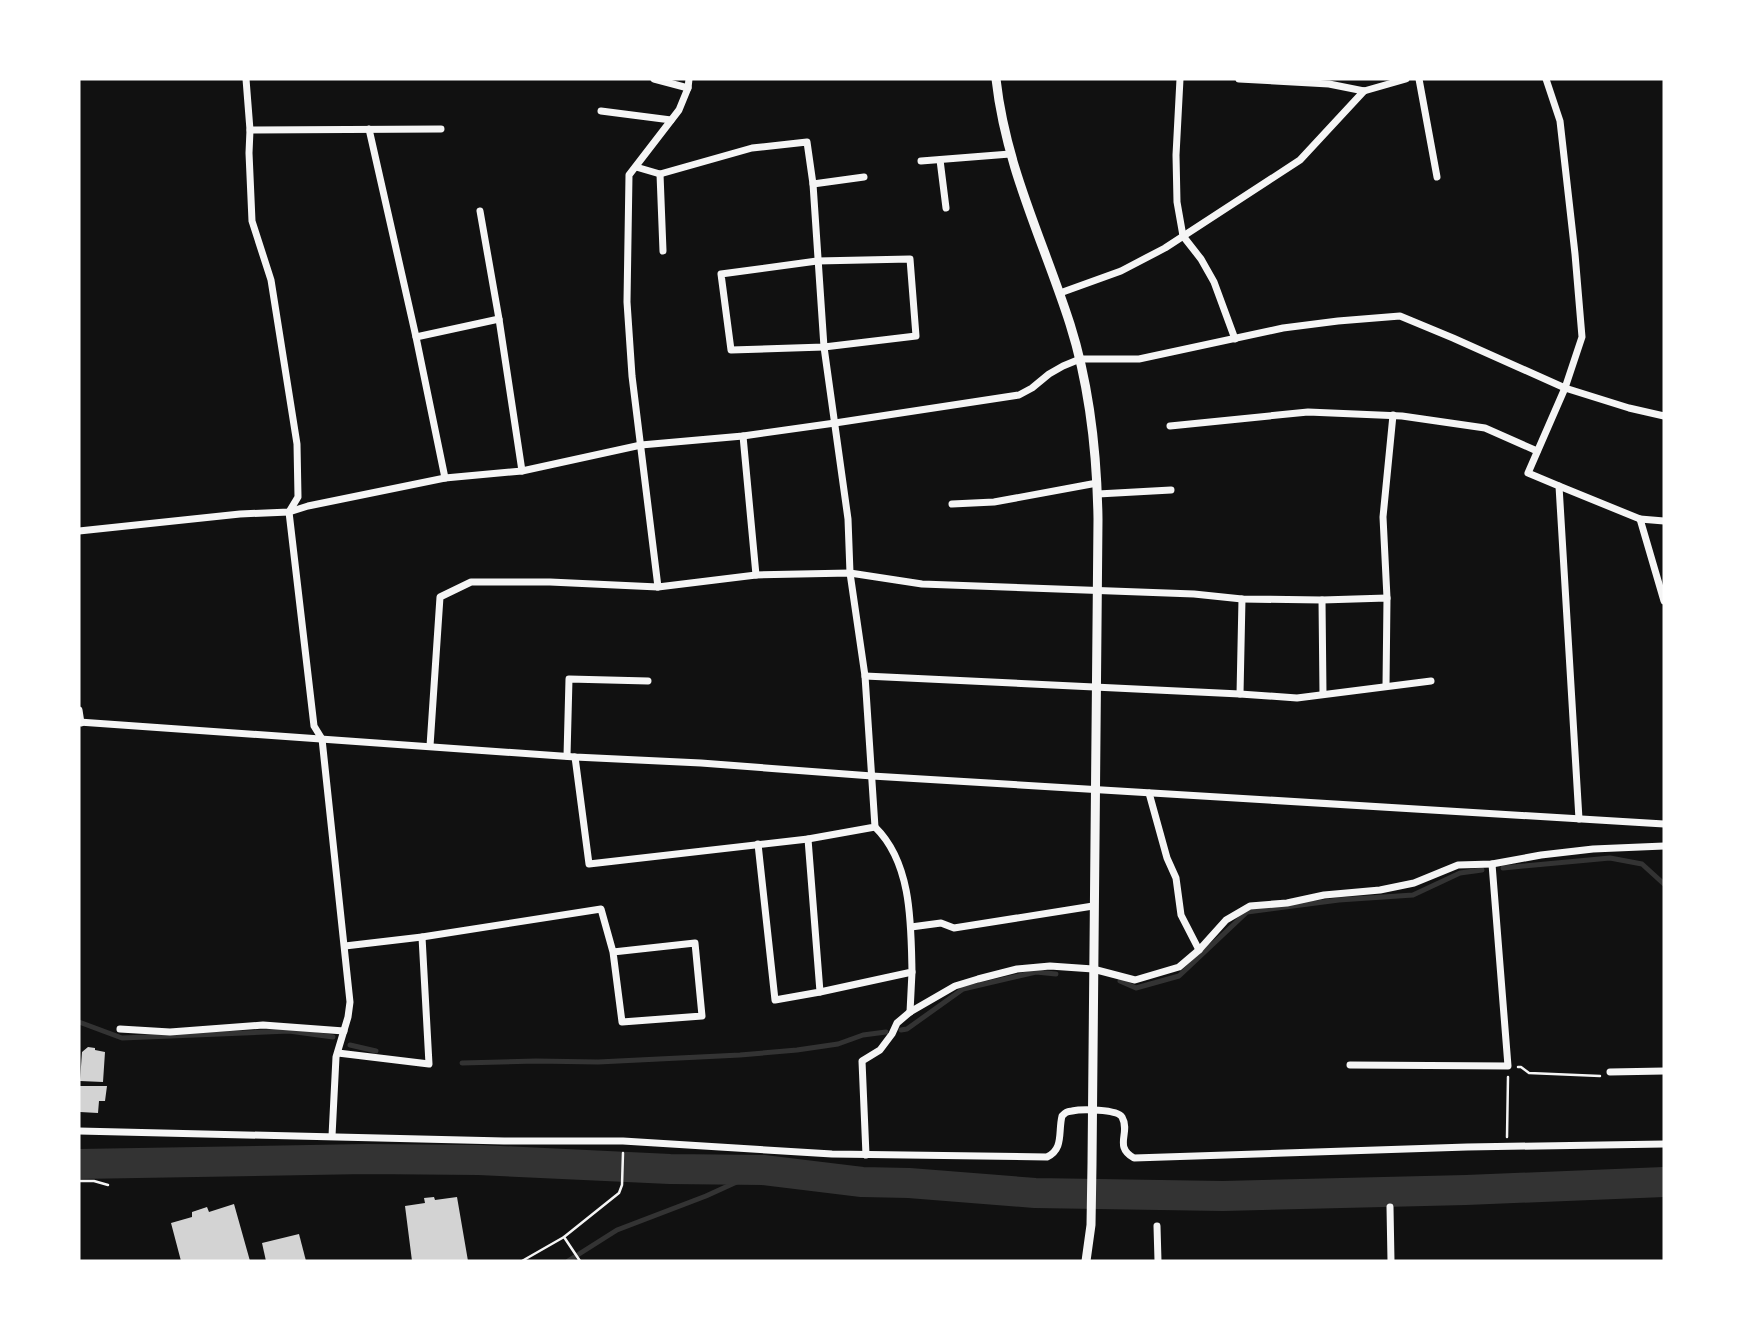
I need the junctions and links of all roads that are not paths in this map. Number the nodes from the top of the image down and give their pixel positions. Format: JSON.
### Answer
{"nodes":[{"id":1,"x":246,"y":79,"type":"edge"},
{"id":2,"x":654,"y":79,"type":"edge"},
{"id":3,"x":689,"y":79,"type":"edge"},
{"id":4,"x":996,"y":79,"type":"edge"},
{"id":5,"x":1180,"y":79,"type":"edge"},
{"id":6,"x":1239,"y":79,"type":"edge"},
{"id":7,"x":1406,"y":79,"type":"edge"},
{"id":8,"x":1419,"y":79,"type":"edge"},
{"id":9,"x":1546,"y":79,"type":"edge"},
{"id":10,"x":688,"y":88,"type":"junction"},
{"id":11,"x":1364,"y":91,"type":"junction"},
{"id":12,"x":601,"y":111,"type":"dead end"},
{"id":13,"x":671,"y":120,"type":"junction"},
{"id":14,"x":369,"y":129,"type":"junction"},
{"id":15,"x":441,"y":129,"type":"dead end"},
{"id":16,"x":250,"y":130,"type":"junction"},
{"id":17,"x":1010,"y":154,"type":"junction"},
{"id":18,"x":940,"y":160,"type":"junction"},
{"id":19,"x":921,"y":162,"type":"dead end"},
{"id":20,"x":636,"y":167,"type":"junction"},
{"id":21,"x":660,"y":174,"type":"junction"},
{"id":22,"x":864,"y":177,"type":"dead end"},
{"id":23,"x":1437,"y":177,"type":"dead end"},
{"id":24,"x":813,"y":184,"type":"junction"},
{"id":25,"x":946,"y":208,"type":"dead end"},
{"id":26,"x":480,"y":212,"type":"dead end"},
{"id":27,"x":1184,"y":236,"type":"junction"},
{"id":28,"x":663,"y":251,"type":"dead end"},
{"id":29,"x":817,"y":261,"type":"junction"},
{"id":30,"x":1059,"y":293,"type":"junction"},
{"id":31,"x":499,"y":319,"type":"junction"},
{"id":32,"x":416,"y":337,"type":"junction"},
{"id":33,"x":1235,"y":339,"type":"junction"},
{"id":34,"x":824,"y":347,"type":"junction"},
{"id":35,"x":1080,"y":359,"type":"junction"},
{"id":36,"x":1564,"y":388,"type":"junction"},
{"id":37,"x":1393,"y":415,"type":"junction"},
{"id":38,"x":1664,"y":416,"type":"edge"},
{"id":39,"x":835,"y":423,"type":"junction"},
{"id":40,"x":1170,"y":426,"type":"dead end"},
{"id":41,"x":743,"y":436,"type":"junction"},
{"id":42,"x":641,"y":445,"type":"junction"},
{"id":43,"x":1537,"y":451,"type":"junction"},
{"id":44,"x":522,"y":471,"type":"junction"},
{"id":45,"x":445,"y":478,"type":"junction"},
{"id":46,"x":1097,"y":483,"type":"junction"},
{"id":47,"x":1559,"y":486,"type":"junction"},
{"id":48,"x":1171,"y":490,"type":"dead end"},
{"id":49,"x":1098,"y":494,"type":"junction"},
{"id":50,"x":951,"y":504,"type":"dead end"},
{"id":51,"x":289,"y":512,"type":"junction"},
{"id":52,"x":1640,"y":519,"type":"junction"},
{"id":53,"x":1664,"y":520,"type":"edge"},
{"id":54,"x":79,"y":531,"type":"edge"},
{"id":55,"x":850,"y":573,"type":"junction"},
{"id":56,"x":756,"y":575,"type":"junction"},
{"id":57,"x":658,"y":587,"type":"junction"},
{"id":58,"x":1098,"y":591,"type":"junction"},
{"id":59,"x":1387,"y":598,"type":"junction"},
{"id":60,"x":1242,"y":599,"type":"junction"},
{"id":61,"x":1322,"y":600,"type":"junction"},
{"id":62,"x":1664,"y":601,"type":"edge"},
{"id":63,"x":865,"y":676,"type":"junction"},
{"id":64,"x":648,"y":681,"type":"dead end"},
{"id":65,"x":1431,"y":681,"type":"dead end"},
{"id":66,"x":1386,"y":687,"type":"junction"},
{"id":67,"x":1096,"y":688,"type":"junction"},
{"id":68,"x":1240,"y":694,"type":"junction"},
{"id":69,"x":1323,"y":694,"type":"junction"},
{"id":70,"x":79,"y":710,"type":"edge"},
{"id":71,"x":80,"y":723,"type":"edge"},
{"id":72,"x":322,"y":739,"type":"junction"},
{"id":73,"x":429,"y":746,"type":"junction"},
{"id":74,"x":571,"y":757,"type":"junction"},
{"id":75,"x":872,"y":776,"type":"junction"},
{"id":76,"x":1094,"y":789,"type":"junction"},
{"id":77,"x":1149,"y":793,"type":"junction"},
{"id":78,"x":1578,"y":819,"type":"junction"},
{"id":79,"x":1664,"y":824,"type":"edge"},
{"id":80,"x":875,"y":827,"type":"junction"},
{"id":81,"x":807,"y":839,"type":"junction"},
{"id":82,"x":758,"y":844,"type":"junction"},
{"id":83,"x":1664,"y":846,"type":"edge"},
{"id":84,"x":1492,"y":864,"type":"junction"},
{"id":85,"x":1093,"y":906,"type":"junction"},
{"id":86,"x":911,"y":927,"type":"junction"},
{"id":87,"x":422,"y":937,"type":"junction"},
{"id":88,"x":345,"y":946,"type":"junction"},
{"id":89,"x":1199,"y":950,"type":"junction"},
{"id":90,"x":613,"y":952,"type":"junction"},
{"id":91,"x":1093,"y":970,"type":"junction"},
{"id":92,"x":912,"y":972,"type":"junction"},
{"id":93,"x":820,"y":992,"type":"junction"},
{"id":94,"x":910,"y":1012,"type":"junction"},
{"id":95,"x":120,"y":1029,"type":"dead end"},
{"id":96,"x":344,"y":1031,"type":"junction"},
{"id":97,"x":338,"y":1053,"type":"junction"},
{"id":98,"x":1350,"y":1065,"type":"dead end"},
{"id":99,"x":1664,"y":1071,"type":"edge"},
{"id":100,"x":1610,"y":1072,"type":"road end"},
{"id":101,"x":1092,"y":1110,"type":"junction"},
{"id":102,"x":79,"y":1131,"type":"edge"},
{"id":103,"x":332,"y":1136,"type":"junction"},
{"id":104,"x":1664,"y":1144,"type":"edge"},
{"id":105,"x":866,"y":1155,"type":"junction"},
{"id":106,"x":1390,"y":1207,"type":"dead end"},
{"id":107,"x":1157,"y":1226,"type":"dead end"},
{"id":108,"x":1086,"y":1261,"type":"edge"},
{"id":109,"x":1158,"y":1261,"type":"edge"},
{"id":110,"x":1391,"y":1261,"type":"edge"}],
"edges":[{"from":1,"to":16,"type":"street"},
{"from":2,"to":10,"type":"street"},
{"from":3,"to":10,"type":"street"},
{"from":4,"to":17,"type":"street"},
{"from":5,"to":27,"type":"street"},
{"from":6,"to":11,"type":"street"},
{"from":7,"to":11,"type":"street"},
{"from":8,"to":23,"type":"street"},
{"from":9,"to":36,"type":"street"},
{"from":10,"to":13,"type":"street"},
{"from":11,"to":27,"type":"street"},
{"from":12,"to":13,"type":"street"},
{"from":13,"to":20,"type":"street"},
{"from":14,"to":15,"type":"street"},
{"from":14,"to":16,"type":"street"},
{"from":14,"to":32,"type":"street"},
{"from":16,"to":51,"type":"street"},
{"from":17,"to":18,"type":"street"},
{"from":17,"to":30,"type":"street"},
{"from":18,"to":19,"type":"street"},
{"from":18,"to":25,"type":"street"},
{"from":20,"to":21,"type":"street"},
{"from":20,"to":42,"type":"street"},
{"from":21,"to":24,"type":"street"},
{"from":21,"to":28,"type":"street"},
{"from":22,"to":24,"type":"street"},
{"from":24,"to":29,"type":"street"},
{"from":26,"to":31,"type":"street"},
{"from":27,"to":30,"type":"street"},
{"from":27,"to":33,"type":"street"},
{"from":29,"to":34,"type":"street"},
{"from":29,"to":34,"type":"street"},
{"from":29,"to":34,"type":"street"},
{"from":30,"to":35,"type":"street"},
{"from":31,"to":32,"type":"street"},
{"from":31,"to":44,"type":"street"},
{"from":32,"to":45,"type":"street"},
{"from":33,"to":35,"type":"street"},
{"from":33,"to":36,"type":"street"},
{"from":34,"to":39,"type":"street"},
{"from":35,"to":39,"type":"street"},
{"from":35,"to":46,"type":"street"},
{"from":36,"to":38,"type":"street"},
{"from":36,"to":43,"type":"street"},
{"from":37,"to":40,"type":"street"},
{"from":37,"to":43,"type":"street"},
{"from":37,"to":59,"type":"street"},
{"from":39,"to":41,"type":"street"},
{"from":39,"to":55,"type":"street"},
{"from":41,"to":42,"type":"street"},
{"from":41,"to":56,"type":"street"},
{"from":42,"to":44,"type":"street"},
{"from":42,"to":57,"type":"street"},
{"from":43,"to":47,"type":"street"},
{"from":44,"to":45,"type":"street"},
{"from":45,"to":51,"type":"street"},
{"from":46,"to":49,"type":"street"},
{"from":46,"to":50,"type":"street"},
{"from":47,"to":52,"type":"street"},
{"from":47,"to":78,"type":"street"},
{"from":48,"to":49,"type":"street"},
{"from":49,"to":58,"type":"street"},
{"from":51,"to":54,"type":"street"},
{"from":51,"to":72,"type":"street"},
{"from":52,"to":53,"type":"street"},
{"from":52,"to":62,"type":"street"},
{"from":55,"to":56,"type":"street"},
{"from":55,"to":58,"type":"street"},
{"from":55,"to":63,"type":"street"},
{"from":56,"to":57,"type":"street"},
{"from":57,"to":73,"type":"street"},
{"from":58,"to":60,"type":"street"},
{"from":58,"to":67,"type":"street"},
{"from":59,"to":61,"type":"street"},
{"from":59,"to":66,"type":"street"},
{"from":60,"to":61,"type":"street"},
{"from":60,"to":68,"type":"street"},
{"from":61,"to":69,"type":"street"},
{"from":63,"to":67,"type":"street"},
{"from":63,"to":75,"type":"street"},
{"from":64,"to":74,"type":"street"},
{"from":65,"to":66,"type":"street"},
{"from":66,"to":69,"type":"street"},
{"from":67,"to":68,"type":"street"},
{"from":67,"to":76,"type":"street"},
{"from":68,"to":69,"type":"street"},
{"from":70,"to":71,"type":"street"},
{"from":71,"to":72,"type":"street"},
{"from":72,"to":73,"type":"street"},
{"from":72,"to":88,"type":"street"},
{"from":73,"to":74,"type":"street"},
{"from":74,"to":75,"type":"street"},
{"from":74,"to":82,"type":"street"},
{"from":75,"to":76,"type":"street"},
{"from":75,"to":80,"type":"street"},
{"from":76,"to":77,"type":"street"},
{"from":76,"to":85,"type":"street"},
{"from":77,"to":78,"type":"street"},
{"from":77,"to":89,"type":"street"},
{"from":78,"to":79,"type":"street"},
{"from":80,"to":81,"type":"street"},
{"from":80,"to":86,"type":"street"},
{"from":81,"to":82,"type":"street"},
{"from":81,"to":93,"type":"street"},
{"from":82,"to":93,"type":"street"},
{"from":83,"to":84,"type":"street"},
{"from":84,"to":89,"type":"street"},
{"from":84,"to":98,"type":"street"},
{"from":85,"to":86,"type":"street"},
{"from":85,"to":91,"type":"street"},
{"from":86,"to":92,"type":"street"},
{"from":87,"to":88,"type":"street"},
{"from":87,"to":90,"type":"street"},
{"from":87,"to":97,"type":"street"},
{"from":88,"to":96,"type":"street"},
{"from":89,"to":91,"type":"street"},
{"from":90,"to":90,"type":"street"},
{"from":91,"to":94,"type":"street"},
{"from":91,"to":101,"type":"street"},
{"from":92,"to":93,"type":"street"},
{"from":92,"to":94,"type":"street"},
{"from":94,"to":105,"type":"street"},
{"from":95,"to":96,"type":"street"},
{"from":96,"to":97,"type":"street"},
{"from":97,"to":103,"type":"street"},
{"from":99,"to":100,"type":"street"},
{"from":101,"to":104,"type":"street"},
{"from":101,"to":105,"type":"street"},
{"from":101,"to":108,"type":"street"},
{"from":102,"to":103,"type":"street"},
{"from":103,"to":105,"type":"street"},
{"from":106,"to":110,"type":"street"},
{"from":107,"to":109,"type":"street"}]}
